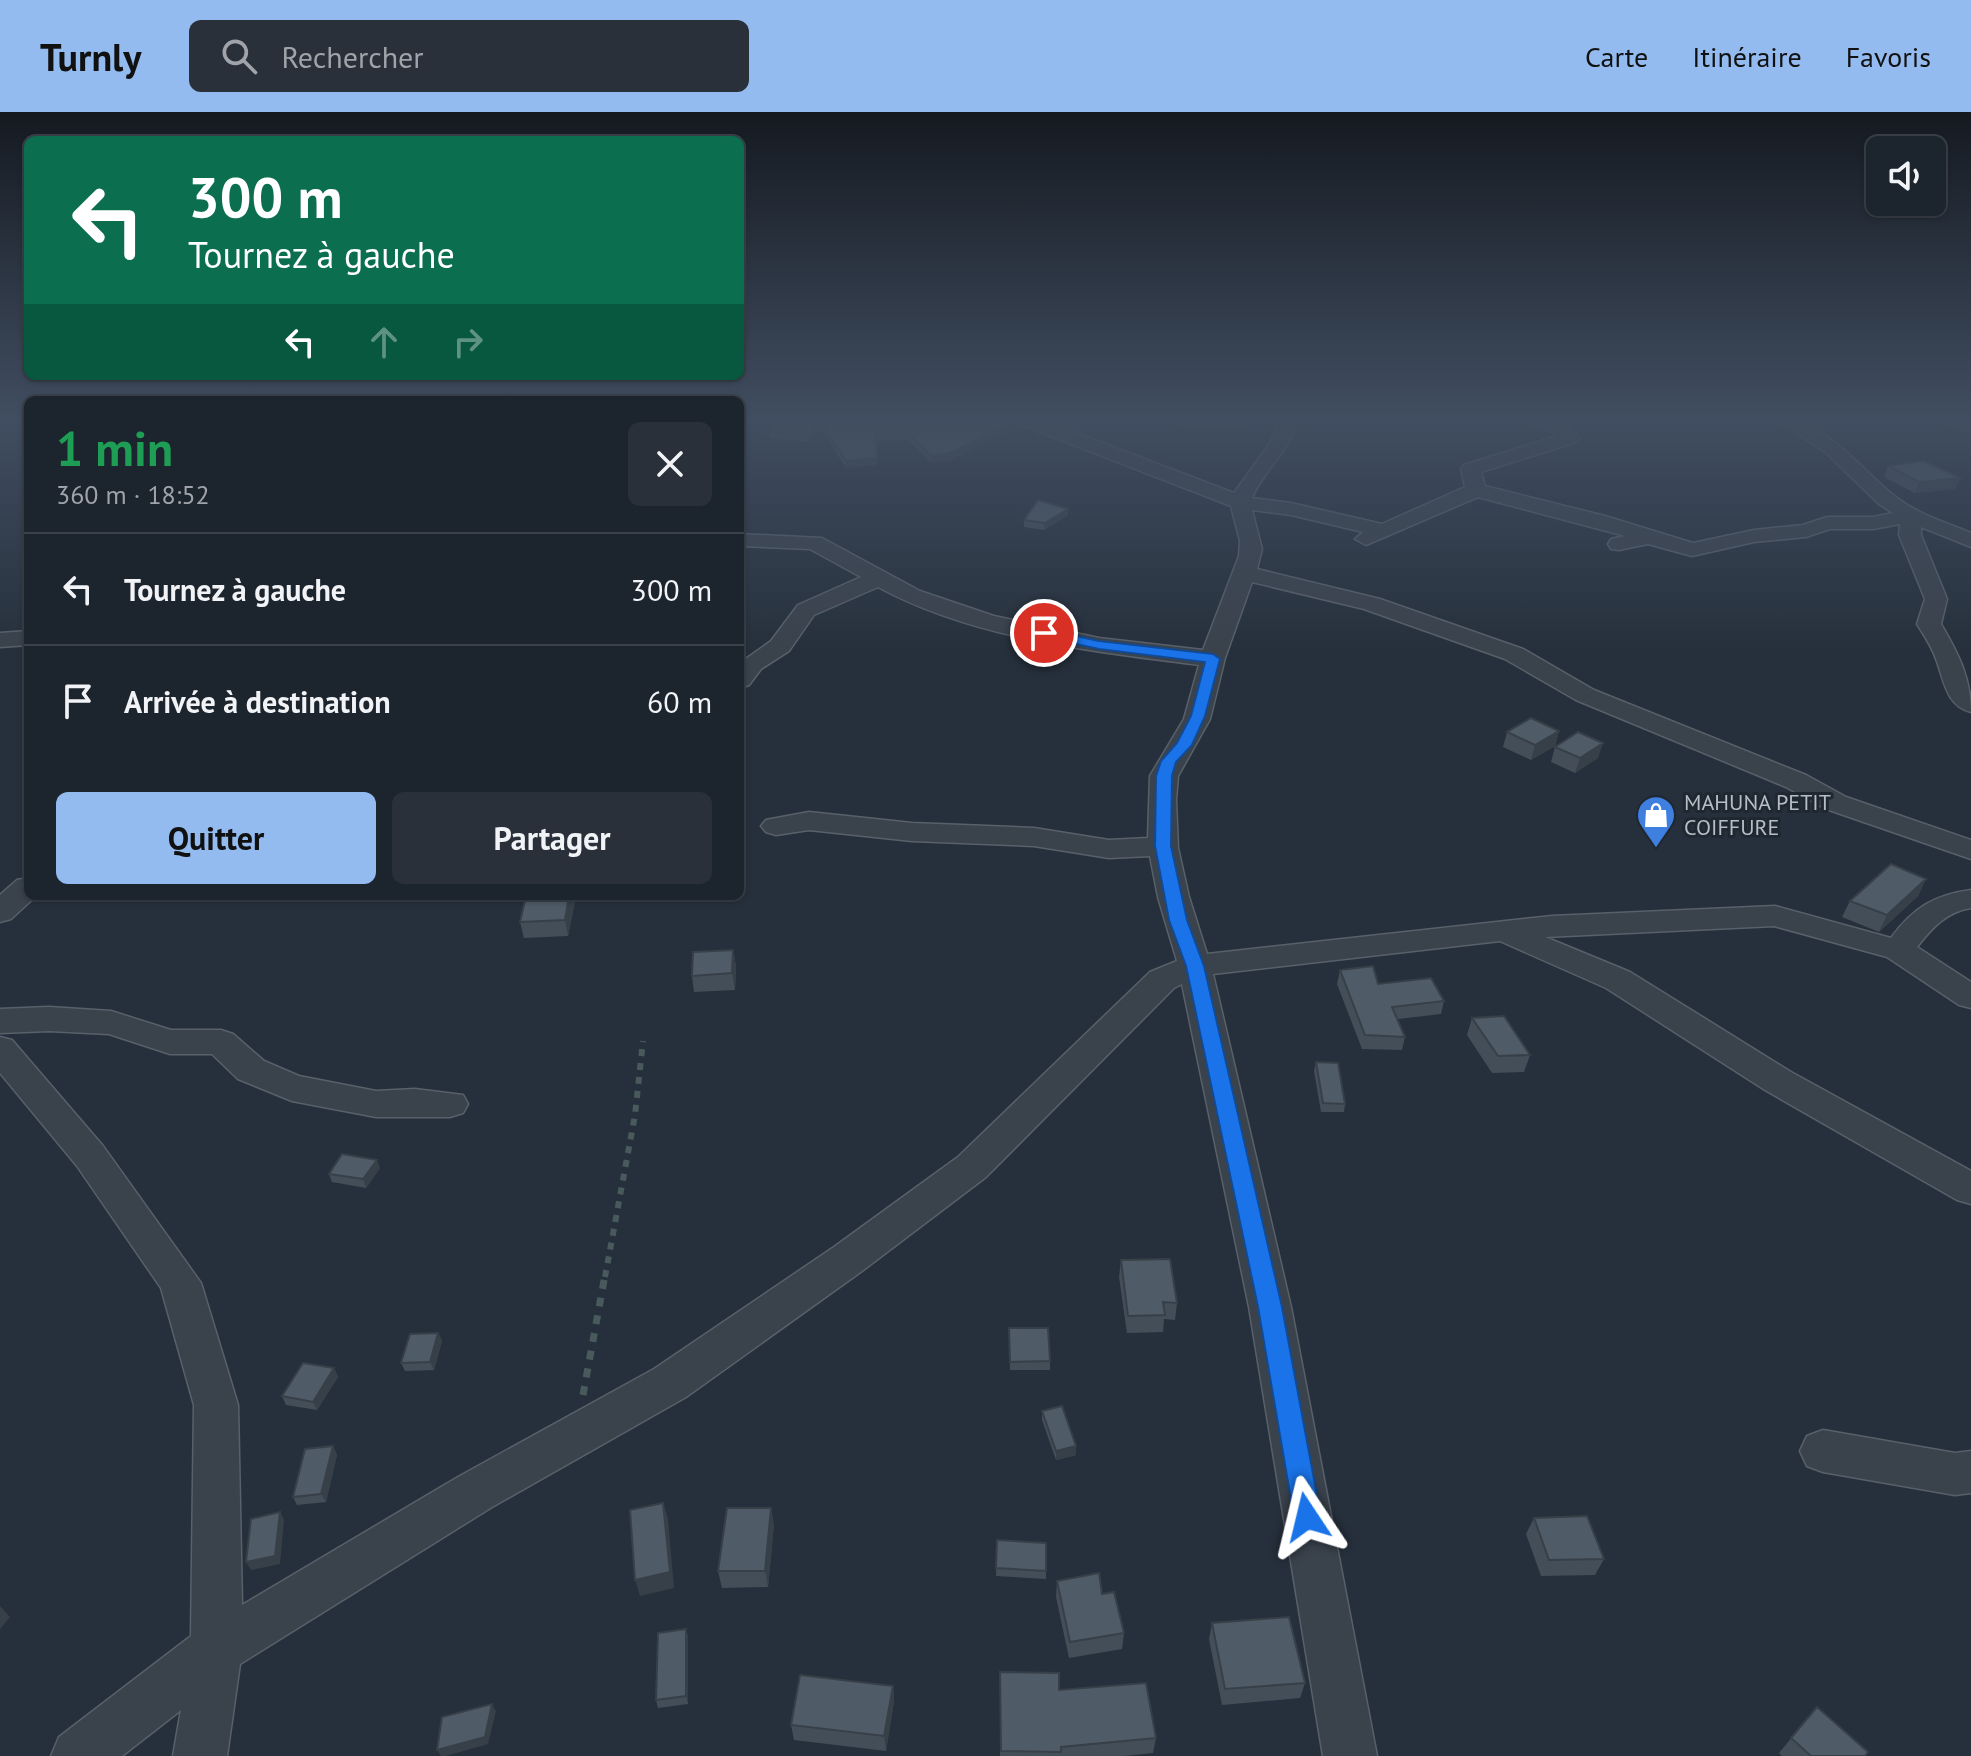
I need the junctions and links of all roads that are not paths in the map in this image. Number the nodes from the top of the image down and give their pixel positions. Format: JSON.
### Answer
{"nodes":[{"id":1,"x":1229,"y":498,"type":"edge"},
{"id":2,"x":1242,"y":498,"type":"edge"},
{"id":3,"x":1459,"y":498,"type":"edge"},
{"id":4,"x":1507,"y":498,"type":"edge"},
{"id":5,"x":1884,"y":498,"type":"edge"},
{"id":6,"x":1240,"y":502,"type":"junction"},
{"id":7,"x":1911,"y":515,"type":"junction"},
{"id":8,"x":1384,"y":531,"type":"junction"},
{"id":9,"x":1649,"y":537,"type":"junction"},
{"id":10,"x":744,"y":540,"type":"edge"},
{"id":11,"x":1971,"y":541,"type":"edge"},
{"id":12,"x":1358,"y":543,"type":"dead end"},
{"id":13,"x":1619,"y":544,"type":"dead end"},
{"id":14,"x":1244,"y":573,"type":"junction"},
{"id":15,"x":876,"y":579,"type":"junction"},
{"id":16,"x":24,"y":638,"type":"edge"},
{"id":17,"x":0,"y":640,"type":"edge"},
{"id":18,"x":1213,"y":659,"type":"junction"},
{"id":19,"x":744,"y":675,"type":"edge"},
{"id":20,"x":1971,"y":704,"type":"edge"},
{"id":21,"x":776,"y":826,"type":"dead end"},
{"id":22,"x":1163,"y":846,"type":"junction"},
{"id":23,"x":1971,"y":850,"type":"edge"},
{"id":24,"x":24,"y":891,"type":"edge"},
{"id":25,"x":1971,"y":899,"type":"edge"},
{"id":26,"x":0,"y":912,"type":"edge"},
{"id":27,"x":1503,"y":931,"type":"junction"},
{"id":28,"x":1898,"y":950,"type":"junction"},
{"id":29,"x":1195,"y":966,"type":"junction"},
{"id":30,"x":1971,"y":997,"type":"edge"},
{"id":31,"x":0,"y":1021,"type":"edge"},
{"id":32,"x":0,"y":1049,"type":"edge"},
{"id":33,"x":450,"y":1104,"type":"dead end"},
{"id":34,"x":1971,"y":1189,"type":"edge"},
{"id":35,"x":1823,"y":1451,"type":"dead end"},
{"id":36,"x":1971,"y":1472,"type":"edge"},
{"id":37,"x":217,"y":1649,"type":"junction"},
{"id":38,"x":78,"y":1756,"type":"edge"},
{"id":39,"x":200,"y":1756,"type":"edge"},
{"id":40,"x":1350,"y":1756,"type":"edge"}],
"edges":[{"from":1,"to":6,"type":"street"},
{"from":2,"to":6,"type":"street"},
{"from":3,"to":8,"type":"street"},
{"from":4,"to":9,"type":"street"},
{"from":5,"to":7,"type":"street"},
{"from":6,"to":8,"type":"street"},
{"from":6,"to":14,"type":"street"},
{"from":7,"to":9,"type":"street"},
{"from":7,"to":11,"type":"street"},
{"from":7,"to":20,"type":"street"},
{"from":8,"to":12,"type":"street"},
{"from":9,"to":13,"type":"street"},
{"from":10,"to":15,"type":"street"},
{"from":14,"to":18,"type":"street"},
{"from":14,"to":23,"type":"street"},
{"from":15,"to":18,"type":"street"},
{"from":15,"to":19,"type":"street"},
{"from":16,"to":17,"type":"street"},
{"from":18,"to":22,"type":"street"},
{"from":21,"to":22,"type":"street"},
{"from":22,"to":29,"type":"street"},
{"from":24,"to":26,"type":"street"},
{"from":25,"to":28,"type":"street"},
{"from":27,"to":28,"type":"street"},
{"from":27,"to":29,"type":"street"},
{"from":27,"to":34,"type":"street"},
{"from":28,"to":30,"type":"street"},
{"from":29,"to":37,"type":"street"},
{"from":29,"to":40,"type":"street"},
{"from":31,"to":33,"type":"street"},
{"from":32,"to":37,"type":"street"},
{"from":35,"to":36,"type":"street"},
{"from":37,"to":38,"type":"street"},
{"from":37,"to":39,"type":"street"}]}
